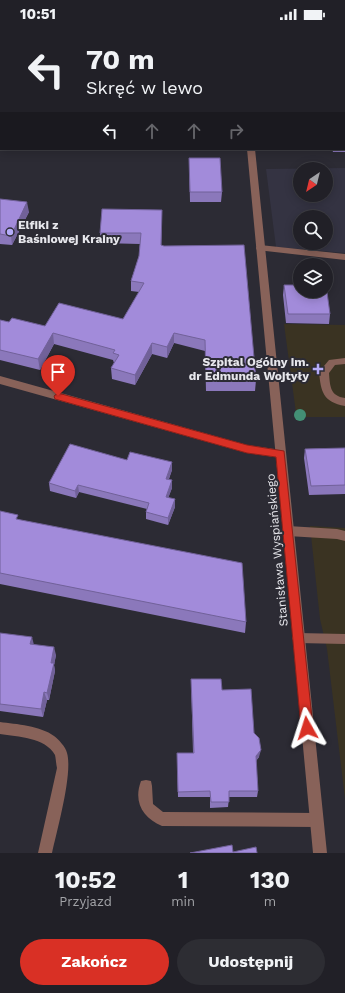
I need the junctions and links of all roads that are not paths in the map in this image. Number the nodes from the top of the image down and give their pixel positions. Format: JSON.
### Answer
{"nodes":[{"id":1,"x":251,"y":150,"type":"edge"},
{"id":2,"x":260,"y":248,"type":"junction"},
{"id":3,"x":345,"y":257,"type":"edge"},
{"id":4,"x":345,"y":361,"type":"edge"},
{"id":5,"x":0,"y":380,"type":"edge"},
{"id":6,"x":345,"y":402,"type":"edge"},
{"id":7,"x":281,"y":454,"type":"junction"},
{"id":8,"x":288,"y":531,"type":"junction"},
{"id":9,"x":345,"y":536,"type":"edge"},
{"id":10,"x":298,"y":638,"type":"junction"},
{"id":11,"x":345,"y":639,"type":"edge"},
{"id":12,"x":0,"y":728,"type":"edge"},
{"id":13,"x":146,"y":786,"type":"dead end"},
{"id":14,"x":316,"y":820,"type":"junction"},
{"id":15,"x":45,"y":853,"type":"edge"},
{"id":16,"x":320,"y":853,"type":"edge"}],
"edges":[{"from":1,"to":2,"type":"street","name":"Stanisława Wyspiańskiego"},
{"from":2,"to":3,"type":"street"},
{"from":2,"to":7,"type":"street","name":"Stanisława Wyspiańskiego"},
{"from":4,"to":6,"type":"street"},
{"from":5,"to":7,"type":"street"},
{"from":7,"to":8,"type":"street","name":"Stanisława Wyspiańskiego"},
{"from":8,"to":9,"type":"street"},
{"from":8,"to":10,"type":"street","name":"Stanisława Wyspiańskiego"},
{"from":10,"to":11,"type":"street"},
{"from":10,"to":14,"type":"street","name":"Stanisława Wyspiańskiego"},
{"from":12,"to":15,"type":"street"},
{"from":13,"to":14,"type":"street"},
{"from":14,"to":16,"type":"street","name":"Stanisława Wyspiańskiego"}]}
